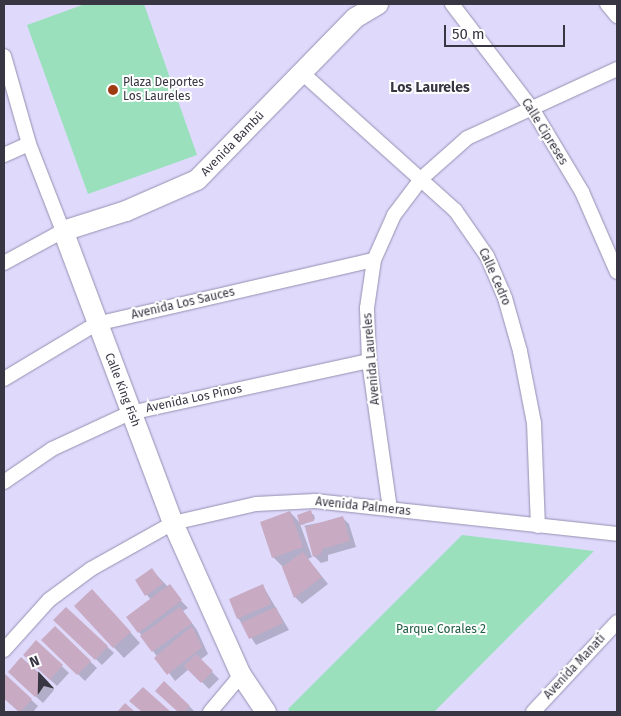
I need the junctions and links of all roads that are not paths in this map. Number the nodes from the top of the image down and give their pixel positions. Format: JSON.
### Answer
{"nodes":[{"id":1,"x":378,"y":4,"type":"edge"},
{"id":2,"x":452,"y":4,"type":"edge"},
{"id":3,"x":607,"y":4,"type":"edge"},
{"id":4,"x":617,"y":16,"type":"edge"},
{"id":5,"x":4,"y":56,"type":"edge"},
{"id":6,"x":617,"y":69,"type":"edge"},
{"id":7,"x":301,"y":72,"type":"junction"},
{"id":8,"x":533,"y":110,"type":"junction"},
{"id":9,"x":29,"y":144,"type":"junction"},
{"id":10,"x":4,"y":155,"type":"edge"},
{"id":11,"x":422,"y":178,"type":"junction"},
{"id":12,"x":63,"y":231,"type":"junction"},
{"id":13,"x":374,"y":260,"type":"junction"},
{"id":14,"x":4,"y":263,"type":"edge"},
{"id":15,"x":617,"y":272,"type":"edge"},
{"id":16,"x":96,"y":324,"type":"junction"},
{"id":17,"x":370,"y":361,"type":"junction"},
{"id":18,"x":4,"y":379,"type":"edge"},
{"id":19,"x":130,"y":413,"type":"junction"},
{"id":20,"x":4,"y":482,"type":"edge"},
{"id":21,"x":390,"y":509,"type":"junction"},
{"id":22,"x":174,"y":523,"type":"junction"},
{"id":23,"x":538,"y":526,"type":"junction"},
{"id":24,"x":617,"y":534,"type":"edge"},
{"id":25,"x":617,"y":622,"type":"edge"},
{"id":26,"x":4,"y":650,"type":"edge"},
{"id":27,"x":241,"y":675,"type":"junction"},
{"id":28,"x":210,"y":712,"type":"edge"},
{"id":29,"x":266,"y":712,"type":"edge"},
{"id":30,"x":533,"y":712,"type":"edge"}],
"edges":[{"from":1,"to":7,"type":"street","name":"Avenida Bambú"},
{"from":2,"to":8,"type":"street","name":"Calle Cipreses"},
{"from":3,"to":4,"type":"street"},
{"from":5,"to":9,"type":"street","name":"Calle King Fish"},
{"from":6,"to":8,"type":"street","name":"Avenida Laureles"},
{"from":7,"to":11,"type":"street","name":"Calle Cedro"},
{"from":7,"to":12,"type":"street","name":"Avenida Bambú"},
{"from":8,"to":11,"type":"street","name":"Avenida Laureles"},
{"from":8,"to":15,"type":"street","name":"Calle Cipreses"},
{"from":9,"to":10,"type":"street"},
{"from":9,"to":12,"type":"street","name":"Calle King Fish"},
{"from":11,"to":13,"type":"street","name":"Avenida Laureles"},
{"from":11,"to":23,"type":"street","name":"Calle Cedro"},
{"from":12,"to":14,"type":"street","name":"Avenida Bambú"},
{"from":12,"to":16,"type":"street","name":"Calle King Fish"},
{"from":13,"to":16,"type":"street","name":"Avenida Los Sauces"},
{"from":13,"to":17,"type":"street","name":"Avenida Laureles"},
{"from":16,"to":18,"type":"street","name":"Avenida Los Sauces"},
{"from":16,"to":19,"type":"street","name":"Calle King Fish"},
{"from":17,"to":19,"type":"street","name":"Avenida Los Pinos"},
{"from":17,"to":21,"type":"street","name":"Avenida Laureles"},
{"from":19,"to":20,"type":"street","name":"Avenida Los Pinos"},
{"from":19,"to":22,"type":"street","name":"Calle King Fish"},
{"from":21,"to":22,"type":"street","name":"Avenida Palmeras"},
{"from":21,"to":23,"type":"street","name":"Avenida Palmeras"},
{"from":22,"to":26,"type":"street","name":"Avenida Palmeras"},
{"from":22,"to":27,"type":"street","name":"Calle King Fish"},
{"from":23,"to":24,"type":"street","name":"Avenida Palmeras"},
{"from":25,"to":30,"type":"street","name":"Avenida Manatí"},
{"from":27,"to":28,"type":"street"},
{"from":27,"to":29,"type":"street","name":"Calle King Fish"}]}
